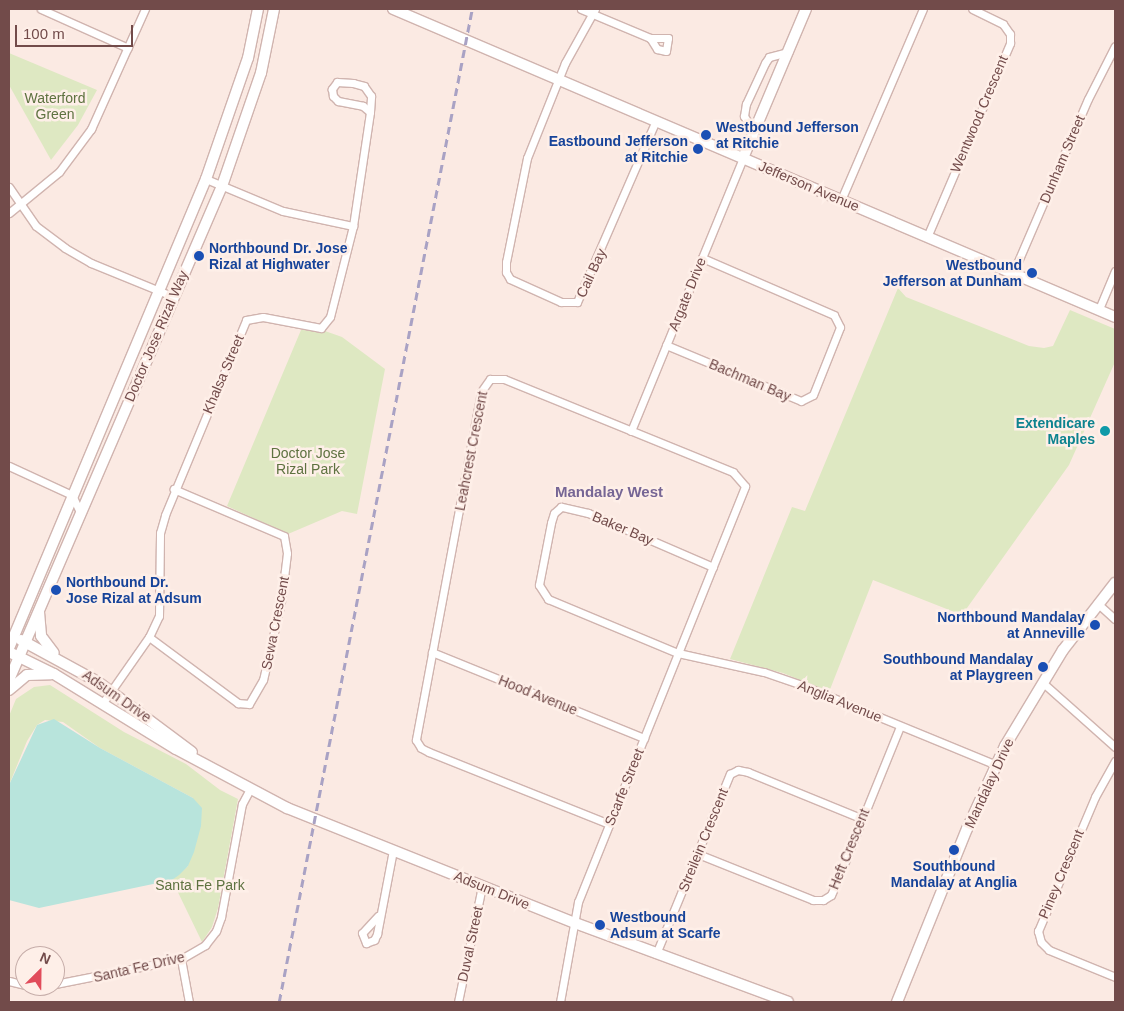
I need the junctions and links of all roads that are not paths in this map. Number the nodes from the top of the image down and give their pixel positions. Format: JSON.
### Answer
{"nodes":[{"id":1,"x":41,"y":9,"type":"edge"},
{"id":2,"x":145,"y":9,"type":"edge"},
{"id":3,"x":258,"y":9,"type":"edge"},
{"id":4,"x":274,"y":9,"type":"edge"},
{"id":5,"x":393,"y":9,"type":"edge"},
{"id":6,"x":581,"y":9,"type":"edge"},
{"id":7,"x":806,"y":9,"type":"edge"},
{"id":8,"x":924,"y":9,"type":"edge"},
{"id":9,"x":972,"y":9,"type":"edge"},
{"id":10,"x":594,"y":11,"type":"edge"},
{"id":11,"x":650,"y":38,"type":"dead end"},
{"id":12,"x":1115,"y":46,"type":"edge"},
{"id":13,"x":128,"y":48,"type":"junction"},
{"id":14,"x":788,"y":52,"type":"junction"},
{"id":15,"x":558,"y":78,"type":"junction"},
{"id":16,"x":370,"y":112,"type":"junction"},
{"id":17,"x":656,"y":120,"type":"junction"},
{"id":18,"x":754,"y":132,"type":"junction"},
{"id":19,"x":743,"y":158,"type":"junction"},
{"id":20,"x":206,"y":179,"type":"junction"},
{"id":21,"x":222,"y":186,"type":"junction"},
{"id":22,"x":9,"y":187,"type":"edge"},
{"id":23,"x":841,"y":200,"type":"junction"},
{"id":24,"x":20,"y":205,"type":"junction"},
{"id":25,"x":9,"y":213,"type":"edge"},
{"id":26,"x":353,"y":226,"type":"junction"},
{"id":27,"x":927,"y":236,"type":"junction"},
{"id":28,"x":702,"y":258,"type":"junction"},
{"id":29,"x":1115,"y":271,"type":"edge"},
{"id":30,"x":1013,"y":273,"type":"junction"},
{"id":31,"x":158,"y":290,"type":"junction"},
{"id":32,"x":172,"y":296,"type":"junction"},
{"id":33,"x":1099,"y":309,"type":"junction"},
{"id":34,"x":1115,"y":316,"type":"edge"},
{"id":35,"x":666,"y":345,"type":"junction"},
{"id":36,"x":631,"y":431,"type":"junction"},
{"id":37,"x":9,"y":466,"type":"edge"},
{"id":38,"x":174,"y":489,"type":"junction"},
{"id":39,"x":72,"y":494,"type":"junction"},
{"id":40,"x":80,"y":514,"type":"junction"},
{"id":41,"x":713,"y":567,"type":"junction"},
{"id":42,"x":1115,"y":583,"type":"edge"},
{"id":43,"x":1098,"y":603,"type":"junction"},
{"id":44,"x":39,"y":609,"type":"junction"},
{"id":45,"x":1115,"y":619,"type":"edge"},
{"id":46,"x":11,"y":635,"type":"edge"},
{"id":47,"x":150,"y":637,"type":"junction"},
{"id":48,"x":25,"y":641,"type":"junction"},
{"id":49,"x":9,"y":648,"type":"edge"},
{"id":50,"x":9,"y":652,"type":"edge"},
{"id":51,"x":432,"y":652,"type":"junction"},
{"id":52,"x":678,"y":653,"type":"junction"},
{"id":53,"x":19,"y":656,"type":"junction"},
{"id":54,"x":60,"y":660,"type":"junction"},
{"id":55,"x":54,"y":674,"type":"junction"},
{"id":56,"x":9,"y":680,"type":"edge"},
{"id":57,"x":1042,"y":682,"type":"junction"},
{"id":58,"x":9,"y":690,"type":"edge"},
{"id":59,"x":111,"y":691,"type":"junction"},
{"id":60,"x":102,"y":704,"type":"junction"},
{"id":61,"x":900,"y":726,"type":"junction"},
{"id":62,"x":644,"y":738,"type":"junction"},
{"id":63,"x":1115,"y":748,"type":"edge"},
{"id":64,"x":202,"y":761,"type":"junction"},
{"id":65,"x":1115,"y":761,"type":"edge"},
{"id":66,"x":996,"y":765,"type":"junction"},
{"id":67,"x":250,"y":789,"type":"junction"},
{"id":68,"x":861,"y":818,"type":"junction"},
{"id":69,"x":609,"y":824,"type":"junction"},
{"id":70,"x":393,"y":850,"type":"junction"},
{"id":71,"x":698,"y":854,"type":"junction"},
{"id":72,"x":482,"y":886,"type":"junction"},
{"id":73,"x":378,"y":916,"type":"dead end"},
{"id":74,"x":575,"y":923,"type":"junction"},
{"id":75,"x":656,"y":954,"type":"junction"},
{"id":76,"x":182,"y":959,"type":"junction"},
{"id":77,"x":1115,"y":977,"type":"edge"},
{"id":78,"x":65,"y":982,"type":"edge"},
{"id":79,"x":189,"y":1002,"type":"edge"},
{"id":80,"x":458,"y":1002,"type":"edge"},
{"id":81,"x":560,"y":1002,"type":"edge"},
{"id":82,"x":788,"y":1002,"type":"edge"},
{"id":83,"x":897,"y":1002,"type":"edge"}],
"edges":[{"from":1,"to":13,"type":"street"},
{"from":2,"to":13,"type":"street"},
{"from":3,"to":20,"type":"street","name":"Doctor Jose Rizal Way"},
{"from":4,"to":21,"type":"street","name":"Doctor Jose Rizal Way"},
{"from":5,"to":15,"type":"street","name":"Jefferson Avenue"},
{"from":6,"to":10,"type":"street"},
{"from":7,"to":14,"type":"street"},
{"from":8,"to":23,"type":"street"},
{"from":9,"to":27,"type":"street","name":"Wentwood Crescent"},
{"from":10,"to":11,"type":"street"},
{"from":10,"to":15,"type":"street"},
{"from":12,"to":30,"type":"street","name":"Dunham Street"},
{"from":13,"to":24,"type":"street"},
{"from":14,"to":18,"type":"street"},
{"from":14,"to":18,"type":"street"},
{"from":15,"to":17,"type":"street","name":"Jefferson Avenue"},
{"from":15,"to":17,"type":"street","name":"Cail Bay"},
{"from":16,"to":16,"type":"street","name":"Khalsa Street"},
{"from":16,"to":26,"type":"street","name":"Khalsa Street"},
{"from":17,"to":19,"type":"street","name":"Jefferson Avenue"},
{"from":18,"to":19,"type":"street"},
{"from":19,"to":23,"type":"street","name":"Jefferson Avenue"},
{"from":19,"to":28,"type":"street","name":"Argate Drive"},
{"from":20,"to":21,"type":"street"},
{"from":20,"to":31,"type":"street","name":"Doctor Jose Rizal Way"},
{"from":21,"to":26,"type":"street"},
{"from":21,"to":32,"type":"street","name":"Doctor Jose Rizal Way"},
{"from":22,"to":24,"type":"street"},
{"from":23,"to":27,"type":"street","name":"Jefferson Avenue"},
{"from":24,"to":25,"type":"street"},
{"from":24,"to":31,"type":"street"},
{"from":26,"to":38,"type":"street","name":"Khalsa Street"},
{"from":27,"to":30,"type":"street","name":"Jefferson Avenue"},
{"from":28,"to":35,"type":"street","name":"Argate Drive"},
{"from":28,"to":35,"type":"street","name":"Bachman Bay"},
{"from":29,"to":33,"type":"street"},
{"from":30,"to":33,"type":"street","name":"Jefferson Avenue"},
{"from":31,"to":32,"type":"street"},
{"from":31,"to":39,"type":"street","name":"Doctor Jose Rizal Way"},
{"from":32,"to":40,"type":"street","name":"Doctor Jose Rizal Way"},
{"from":33,"to":34,"type":"street","name":"Jefferson Avenue"},
{"from":35,"to":36,"type":"street","name":"Argate Drive"},
{"from":36,"to":41,"type":"street","name":"Leahcrest Crescent"},
{"from":36,"to":51,"type":"street","name":"Leahcrest Crescent"},
{"from":37,"to":39,"type":"street"},
{"from":38,"to":47,"type":"street","name":"Khalsa Street"},
{"from":38,"to":47,"type":"street","name":"Sewa Crescent"},
{"from":39,"to":40,"type":"street"},
{"from":39,"to":46,"type":"street","name":"Doctor Jose Rizal Way"},
{"from":40,"to":44,"type":"street","name":"Doctor Jose Rizal Way"},
{"from":41,"to":52,"type":"street","name":"Leahcrest Crescent"},
{"from":41,"to":52,"type":"street","name":"Baker Bay"},
{"from":42,"to":43,"type":"street","name":"Mandalay Drive"},
{"from":43,"to":45,"type":"street"},
{"from":43,"to":57,"type":"street","name":"Mandalay Drive"},
{"from":44,"to":48,"type":"street","name":"Doctor Jose Rizal Way"},
{"from":44,"to":54,"type":"street"},
{"from":46,"to":48,"type":"street","name":"Adsum Drive"},
{"from":46,"to":49,"type":"street","name":"Doctor Jose Rizal Way"},
{"from":47,"to":59,"type":"street","name":"Khalsa Street"},
{"from":48,"to":53,"type":"street","name":"Doctor Jose Rizal Way"},
{"from":48,"to":54,"type":"street","name":"Adsum Drive"},
{"from":50,"to":53,"type":"street","name":"Adsum Drive"},
{"from":51,"to":62,"type":"street","name":"Hood Avenue"},
{"from":51,"to":69,"type":"street","name":"Leahcrest Crescent"},
{"from":52,"to":61,"type":"street","name":"Anglia Avenue"},
{"from":52,"to":62,"type":"street","name":"Scarfe Street"},
{"from":53,"to":55,"type":"street","name":"Adsum Drive"},
{"from":53,"to":56,"type":"street","name":"Doctor Jose Rizal Way"},
{"from":54,"to":59,"type":"street","name":"Adsum Drive"},
{"from":55,"to":58,"type":"street"},
{"from":55,"to":60,"type":"street","name":"Adsum Drive"},
{"from":57,"to":63,"type":"street"},
{"from":57,"to":66,"type":"street","name":"Mandalay Drive"},
{"from":59,"to":60,"type":"street","name":"Khalsa Street"},
{"from":59,"to":64,"type":"street","name":"Adsum Drive"},
{"from":60,"to":64,"type":"street","name":"Adsum Drive"},
{"from":61,"to":66,"type":"street","name":"Anglia Avenue"},
{"from":61,"to":68,"type":"street","name":"Heft Crescent"},
{"from":62,"to":69,"type":"street","name":"Scarfe Street"},
{"from":64,"to":67,"type":"street","name":"Adsum Drive"},
{"from":65,"to":77,"type":"street","name":"Piney Crescent"},
{"from":66,"to":83,"type":"street","name":"Mandalay Drive"},
{"from":67,"to":70,"type":"street","name":"Adsum Drive"},
{"from":67,"to":76,"type":"street","name":"Santa Fe Drive"},
{"from":68,"to":71,"type":"street","name":"Heft Crescent"},
{"from":68,"to":71,"type":"street","name":"Streilein Crescent"},
{"from":69,"to":74,"type":"street","name":"Scarfe Street"},
{"from":70,"to":72,"type":"street","name":"Adsum Drive"},
{"from":70,"to":73,"type":"street"},
{"from":71,"to":75,"type":"street","name":"Streilein Crescent"},
{"from":72,"to":74,"type":"street","name":"Adsum Drive"},
{"from":72,"to":80,"type":"street","name":"Duval Street"},
{"from":74,"to":75,"type":"street","name":"Adsum Drive"},
{"from":74,"to":81,"type":"street","name":"Scarfe Street"},
{"from":75,"to":82,"type":"street","name":"Adsum Drive"},
{"from":76,"to":78,"type":"street","name":"Santa Fe Drive"},
{"from":76,"to":79,"type":"street"}]}
